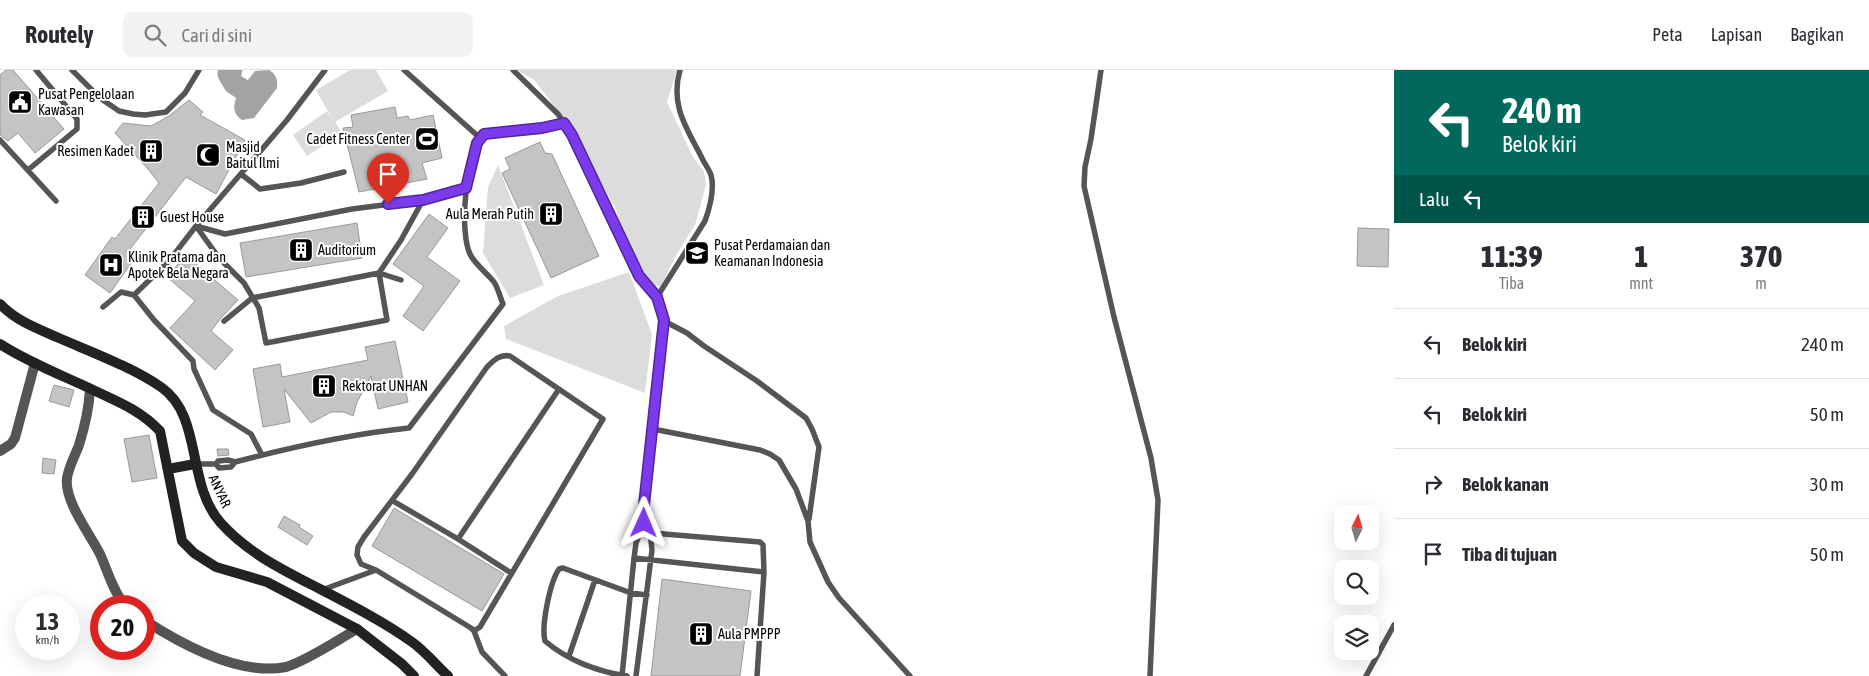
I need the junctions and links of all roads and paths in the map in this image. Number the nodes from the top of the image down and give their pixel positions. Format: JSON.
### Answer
{"nodes":[{"id":1,"x":36,"y":70,"type":"edge"},
{"id":2,"x":72,"y":70,"type":"edge"},
{"id":3,"x":199,"y":70,"type":"edge"},
{"id":4,"x":325,"y":70,"type":"edge"},
{"id":5,"x":404,"y":70,"type":"edge"},
{"id":6,"x":513,"y":70,"type":"edge"},
{"id":7,"x":680,"y":70,"type":"edge"},
{"id":8,"x":1101,"y":70,"type":"edge"},
{"id":9,"x":564,"y":123,"type":"junction"},
{"id":10,"x":480,"y":138,"type":"junction"},
{"id":11,"x":0,"y":140,"type":"edge"},
{"id":12,"x":28,"y":170,"type":"junction"},
{"id":13,"x":344,"y":172,"type":"dead end"},
{"id":14,"x":241,"y":174,"type":"junction"},
{"id":15,"x":466,"y":188,"type":"junction"},
{"id":16,"x":423,"y":200,"type":"junction"},
{"id":17,"x":56,"y":201,"type":"dead end"},
{"id":18,"x":196,"y":226,"type":"junction"},
{"id":19,"x":378,"y":273,"type":"junction"},
{"id":20,"x":401,"y":280,"type":"dead end"},
{"id":21,"x":134,"y":294,"type":"junction"},
{"id":22,"x":657,"y":297,"type":"junction"},
{"id":23,"x":252,"y":298,"type":"junction"},
{"id":24,"x":0,"y":304,"type":"edge"},
{"id":25,"x":103,"y":307,"type":"dead end"},
{"id":26,"x":664,"y":320,"type":"junction"},
{"id":27,"x":224,"y":321,"type":"dead end"},
{"id":28,"x":0,"y":344,"type":"edge"},
{"id":29,"x":35,"y":363,"type":"junction"},
{"id":30,"x":90,"y":389,"type":"junction"},
{"id":31,"x":559,"y":389,"type":"junction"},
{"id":32,"x":653,"y":429,"type":"junction"},
{"id":33,"x":0,"y":451,"type":"edge"},
{"id":34,"x":262,"y":455,"type":"junction"},
{"id":35,"x":195,"y":464,"type":"junction"},
{"id":36,"x":168,"y":469,"type":"junction"},
{"id":37,"x":393,"y":501,"type":"junction"},
{"id":38,"x":808,"y":521,"type":"junction"},
{"id":39,"x":644,"y":523,"type":"junction"},
{"id":40,"x":640,"y":532,"type":"junction"},
{"id":41,"x":650,"y":532,"type":"junction"},
{"id":42,"x":458,"y":539,"type":"junction"},
{"id":43,"x":634,"y":558,"type":"junction"},
{"id":44,"x":652,"y":560,"type":"junction"},
{"id":45,"x":376,"y":570,"type":"junction"},
{"id":46,"x":764,"y":572,"type":"junction"},
{"id":47,"x":511,"y":574,"type":"junction"},
{"id":48,"x":595,"y":580,"type":"junction"},
{"id":49,"x":322,"y":590,"type":"junction"},
{"id":50,"x":631,"y":593,"type":"junction"},
{"id":51,"x":117,"y":595,"type":"edge"},
{"id":52,"x":647,"y":595,"type":"junction"},
{"id":53,"x":1394,"y":625,"type":"edge"},
{"id":54,"x":155,"y":626,"type":"edge"},
{"id":55,"x":357,"y":629,"type":"junction"},
{"id":56,"x":474,"y":631,"type":"junction"},
{"id":57,"x":568,"y":656,"type":"junction"},
{"id":58,"x":414,"y":676,"type":"edge"},
{"id":59,"x":448,"y":676,"type":"edge"},
{"id":60,"x":505,"y":676,"type":"edge"},
{"id":61,"x":622,"y":676,"type":"edge"},
{"id":62,"x":627,"y":676,"type":"edge"},
{"id":63,"x":636,"y":676,"type":"edge"},
{"id":64,"x":757,"y":676,"type":"edge"},
{"id":65,"x":910,"y":676,"type":"edge"},
{"id":66,"x":1150,"y":676,"type":"edge"},
{"id":67,"x":1366,"y":676,"type":"edge"}],
"edges":[{"from":1,"to":12,"type":"lane"},
{"from":2,"to":3,"type":"lane"},
{"from":4,"to":14,"type":"lane"},
{"from":5,"to":10,"type":"lane"},
{"from":6,"to":9,"type":"lane"},
{"from":7,"to":22,"type":"lane"},
{"from":8,"to":66,"type":"lane"},
{"from":9,"to":10,"type":"lane"},
{"from":9,"to":22,"type":"lane"},
{"from":10,"to":15,"type":"lane"},
{"from":11,"to":12,"type":"lane"},
{"from":12,"to":17,"type":"lane"},
{"from":13,"to":14,"type":"lane"},
{"from":14,"to":18,"type":"lane"},
{"from":15,"to":16,"type":"lane"},
{"from":15,"to":34,"type":"lane"},
{"from":16,"to":18,"type":"lane"},
{"from":16,"to":19,"type":"lane"},
{"from":18,"to":21,"type":"lane"},
{"from":18,"to":23,"type":"lane"},
{"from":19,"to":20,"type":"lane"},
{"from":19,"to":23,"type":"lane"},
{"from":19,"to":23,"type":"lane"},
{"from":21,"to":25,"type":"lane"},
{"from":21,"to":34,"type":"lane"},
{"from":22,"to":26,"type":"lane"},
{"from":23,"to":27,"type":"lane"},
{"from":24,"to":35,"type":"street","name":"ANYAR"},
{"from":26,"to":32,"type":"lane"},
{"from":26,"to":38,"type":"lane"},
{"from":28,"to":29,"type":"street"},
{"from":29,"to":30,"type":"street"},
{"from":29,"to":33,"type":"street"},
{"from":30,"to":36,"type":"street"},
{"from":30,"to":51,"type":"street"},
{"from":31,"to":37,"type":"lane"},
{"from":31,"to":42,"type":"lane"},
{"from":31,"to":47,"type":"lane"},
{"from":32,"to":38,"type":"lane"},
{"from":32,"to":39,"type":"lane"},
{"from":34,"to":35,"type":"lane"},
{"from":35,"to":36,"type":"street"},
{"from":35,"to":49,"type":"street","name":"ANYAR"},
{"from":36,"to":55,"type":"street"},
{"from":37,"to":42,"type":"lane"},
{"from":37,"to":45,"type":"lane"},
{"from":38,"to":65,"type":"lane"},
{"from":39,"to":40,"type":"lane"},
{"from":39,"to":41,"type":"lane"},
{"from":40,"to":41,"type":"lane"},
{"from":40,"to":43,"type":"lane"},
{"from":41,"to":44,"type":"lane"},
{"from":41,"to":46,"type":"lane"},
{"from":42,"to":47,"type":"lane"},
{"from":43,"to":44,"type":"lane"},
{"from":43,"to":50,"type":"lane"},
{"from":44,"to":46,"type":"lane"},
{"from":44,"to":52,"type":"lane"},
{"from":45,"to":49,"type":"lane"},
{"from":45,"to":56,"type":"lane"},
{"from":46,"to":64,"type":"lane"},
{"from":47,"to":56,"type":"lane"},
{"from":48,"to":50,"type":"lane"},
{"from":48,"to":57,"type":"lane"},
{"from":48,"to":57,"type":"lane"},
{"from":49,"to":59,"type":"street","name":"ANYAR"},
{"from":50,"to":52,"type":"lane"},
{"from":50,"to":61,"type":"lane"},
{"from":52,"to":63,"type":"lane"},
{"from":53,"to":67,"type":"lane"},
{"from":54,"to":55,"type":"street"},
{"from":55,"to":58,"type":"street"},
{"from":56,"to":60,"type":"lane"},
{"from":57,"to":61,"type":"lane"},
{"from":61,"to":62,"type":"lane"}]}
